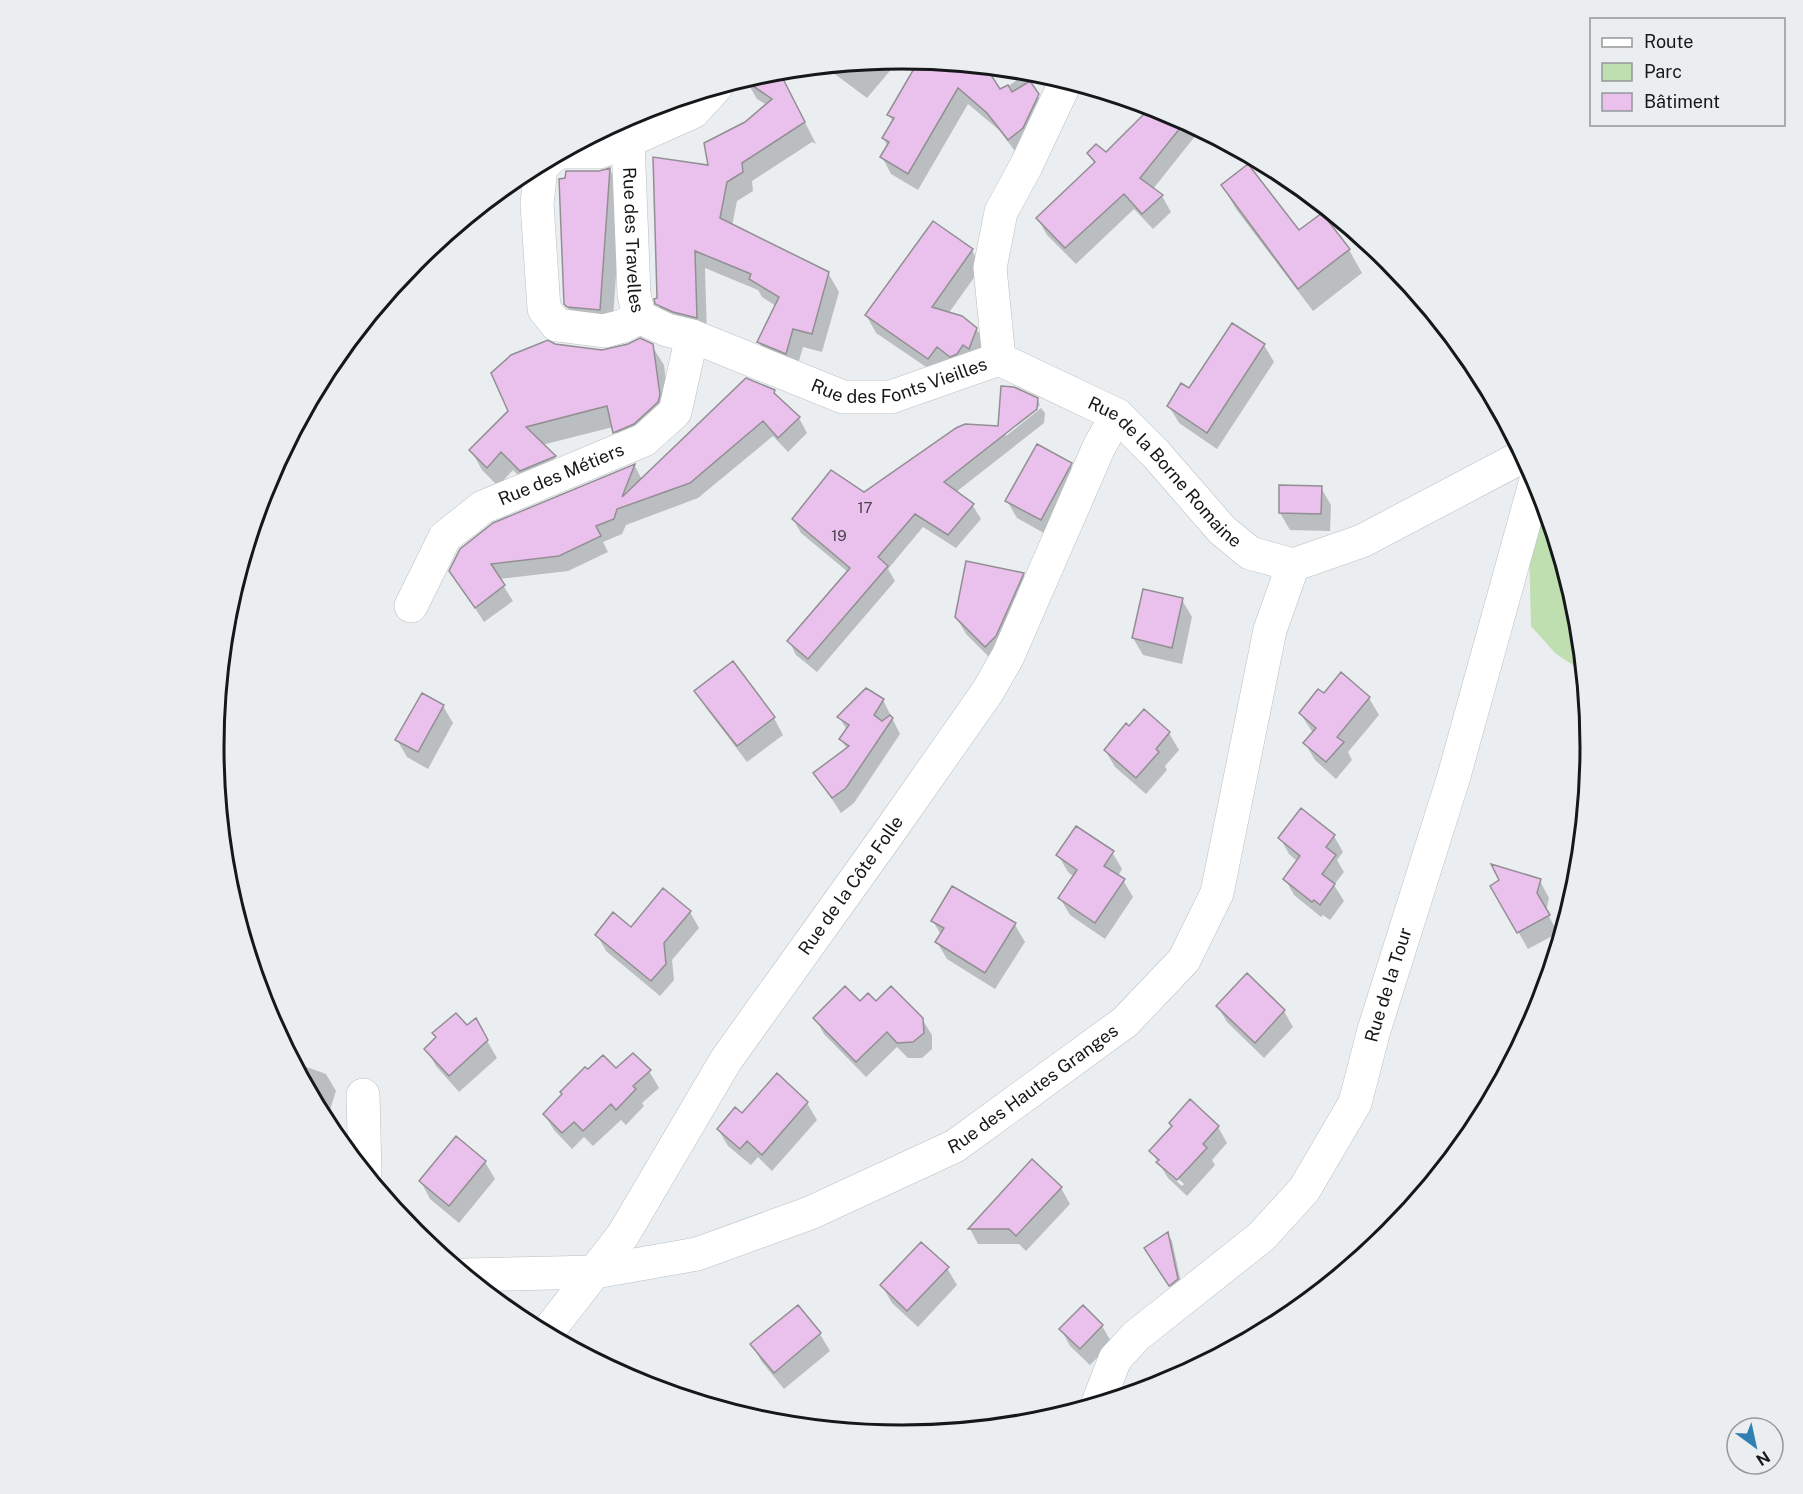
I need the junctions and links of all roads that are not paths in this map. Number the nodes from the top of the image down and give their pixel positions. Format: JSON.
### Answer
{"nodes":[{"id":1,"x":1062,"y":89,"type":"edge"},
{"id":2,"x":706,"y":98,"type":"edge"},
{"id":3,"x":628,"y":141,"type":"junction"},
{"id":4,"x":578,"y":152,"type":"edge"},
{"id":5,"x":540,"y":174,"type":"edge"},
{"id":6,"x":639,"y":316,"type":"junction"},
{"id":7,"x":692,"y":336,"type":"junction"},
{"id":8,"x":999,"y":359,"type":"junction"},
{"id":9,"x":1117,"y":415,"type":"junction"},
{"id":10,"x":1516,"y":460,"type":"edge"},
{"id":11,"x":1531,"y":497,"type":"edge"},
{"id":12,"x":1293,"y":565,"type":"junction"},
{"id":13,"x":411,"y":606,"type":"dead end"},
{"id":14,"x":363,"y":1095,"type":"dead end"},
{"id":15,"x":365,"y":1161,"type":"edge"},
{"id":16,"x":595,"y":1272,"type":"junction"},
{"id":17,"x":476,"y":1275,"type":"edge"},
{"id":18,"x":551,"y":1327,"type":"edge"},
{"id":19,"x":1101,"y":1394,"type":"edge"}],
"edges":[{"from":1,"to":8,"type":"street","name":"Rue des Fonts Vieilles"},
{"from":2,"to":3,"type":"street"},
{"from":3,"to":4,"type":"street"},
{"from":3,"to":6,"type":"street","name":"Rue des Travelles"},
{"from":5,"to":6,"type":"street"},
{"from":6,"to":7,"type":"street","name":"Rue des Travelles"},
{"from":7,"to":8,"type":"street","name":"Rue des Fonts Vieilles"},
{"from":7,"to":13,"type":"street","name":"Rue des Métiers"},
{"from":8,"to":9,"type":"street","name":"Rue de la Borne Romaine"},
{"from":9,"to":12,"type":"street","name":"Rue de la Borne Romaine"},
{"from":9,"to":16,"type":"street","name":"Rue de la Côte Folle"},
{"from":10,"to":12,"type":"street"},
{"from":11,"to":19,"type":"street","name":"Rue de la Tour"},
{"from":12,"to":16,"type":"street","name":"Rue des Hautes Granges"},
{"from":14,"to":15,"type":"street"},
{"from":16,"to":17,"type":"street","name":"Rue des Hautes Granges"},
{"from":16,"to":18,"type":"street","name":"Rue de la Côte Folle"}]}
